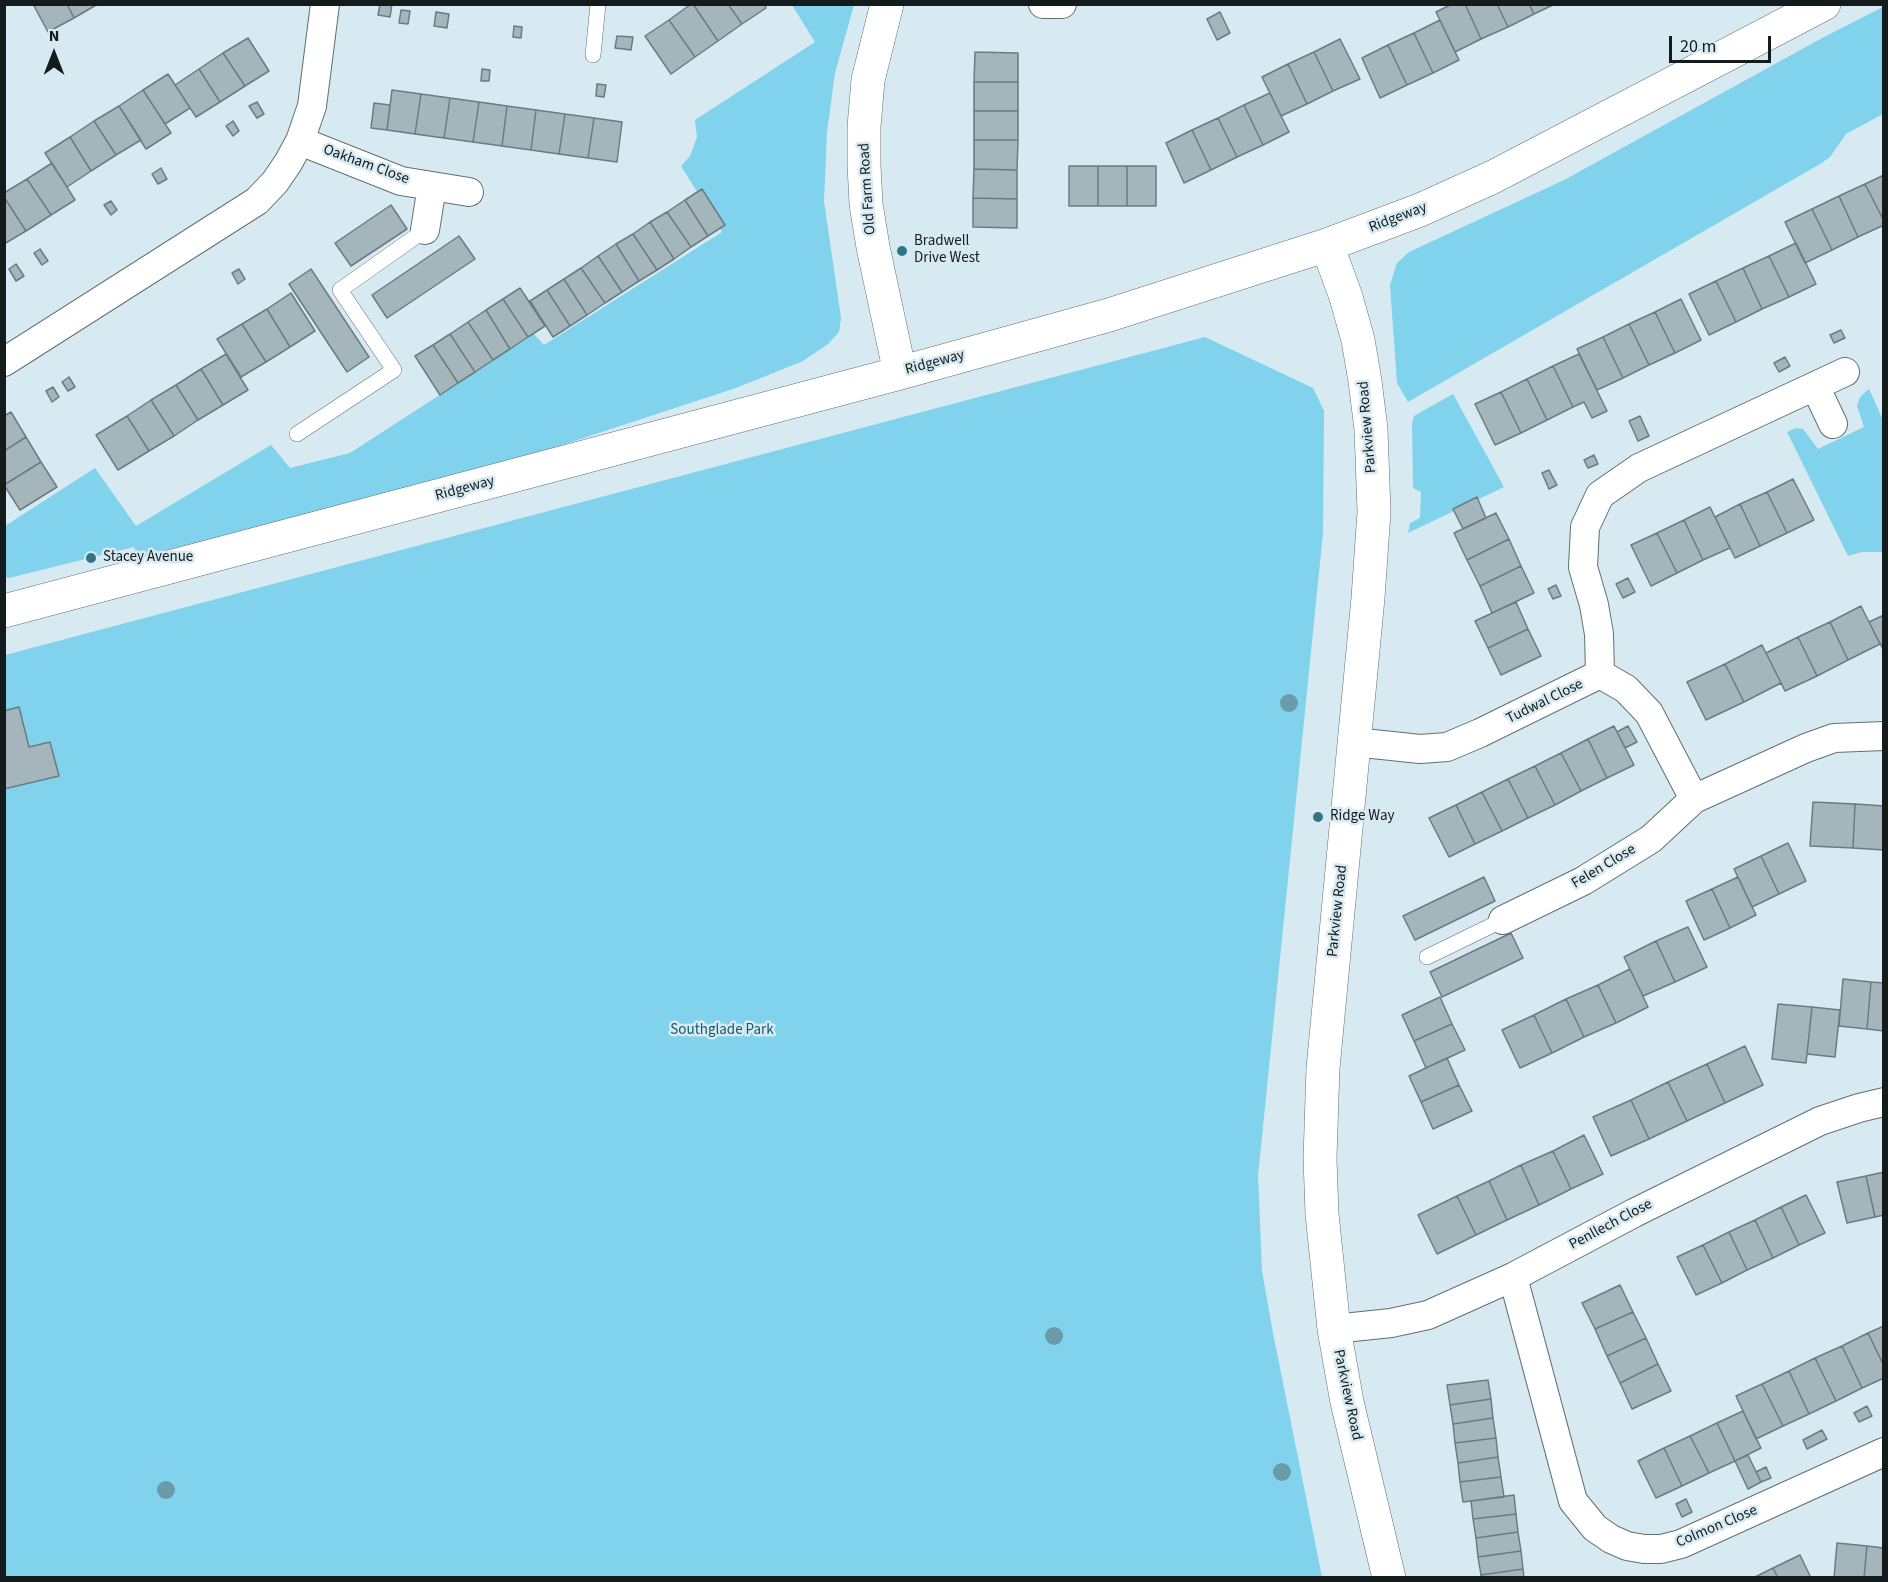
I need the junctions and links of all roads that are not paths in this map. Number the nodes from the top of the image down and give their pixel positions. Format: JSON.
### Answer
{"nodes":[{"id":1,"x":325,"y":4,"type":"edge"},
{"id":2,"x":598,"y":4,"type":"edge"},
{"id":3,"x":887,"y":4,"type":"edge"},
{"id":4,"x":1043,"y":4,"type":"edge"},
{"id":5,"x":1062,"y":4,"type":"edge"},
{"id":6,"x":1824,"y":4,"type":"edge"},
{"id":7,"x":593,"y":55,"type":"dead end"},
{"id":8,"x":300,"y":141,"type":"junction"},
{"id":9,"x":432,"y":186,"type":"junction"},
{"id":10,"x":469,"y":192,"type":"dead end"},
{"id":11,"x":425,"y":230,"type":"joint"},
{"id":12,"x":1327,"y":245,"type":"junction"},
{"id":13,"x":4,"y":362,"type":"edge"},
{"id":14,"x":1845,"y":372,"type":"dead end"},
{"id":15,"x":900,"y":373,"type":"junction"},
{"id":16,"x":1815,"y":386,"type":"junction"},
{"id":17,"x":1833,"y":424,"type":"dead end"},
{"id":18,"x":297,"y":434,"type":"dead end"},
{"id":19,"x":4,"y":612,"type":"edge"},
{"id":20,"x":1600,"y":674,"type":"junction"},
{"id":21,"x":1884,"y":736,"type":"edge"},
{"id":22,"x":1354,"y":742,"type":"junction"},
{"id":23,"x":1694,"y":799,"type":"junction"},
{"id":24,"x":1503,"y":920,"type":"joint"},
{"id":25,"x":1427,"y":957,"type":"dead end"},
{"id":26,"x":1884,"y":1102,"type":"edge"},
{"id":27,"x":1513,"y":1277,"type":"junction"},
{"id":28,"x":1334,"y":1329,"type":"junction"},
{"id":29,"x":1884,"y":1452,"type":"edge"},
{"id":30,"x":1389,"y":1578,"type":"edge"}],
"edges":[{"from":1,"to":8,"type":"street"},
{"from":2,"to":7,"type":"lane"},
{"from":3,"to":15,"type":"street","name":"Old Farm Road"},
{"from":4,"to":5,"type":"street"},
{"from":6,"to":12,"type":"street","name":"Ridgeway"},
{"from":8,"to":9,"type":"street","name":"Oakham Close"},
{"from":8,"to":13,"type":"street"},
{"from":9,"to":10,"type":"street","name":"Oakham Close"},
{"from":9,"to":11,"type":"street"},
{"from":11,"to":18,"type":"lane"},
{"from":12,"to":15,"type":"street","name":"Ridgeway"},
{"from":12,"to":22,"type":"street","name":"Parkview Road"},
{"from":14,"to":16,"type":"street","name":"Tudwal Close"},
{"from":15,"to":19,"type":"street","name":"Ridgeway"},
{"from":16,"to":17,"type":"street"},
{"from":16,"to":20,"type":"street","name":"Tudwal Close"},
{"from":20,"to":22,"type":"street","name":"Tudwal Close"},
{"from":20,"to":23,"type":"street"},
{"from":21,"to":23,"type":"street","name":"Felen Close"},
{"from":22,"to":28,"type":"street","name":"Parkview Road"},
{"from":23,"to":24,"type":"street","name":"Felen Close"},
{"from":24,"to":25,"type":"lane"},
{"from":26,"to":27,"type":"street","name":"Penllech Close"},
{"from":27,"to":28,"type":"street","name":"Penllech Close"},
{"from":27,"to":29,"type":"street","name":"Colmon Close"},
{"from":28,"to":30,"type":"street","name":"Parkview Road"}]}
